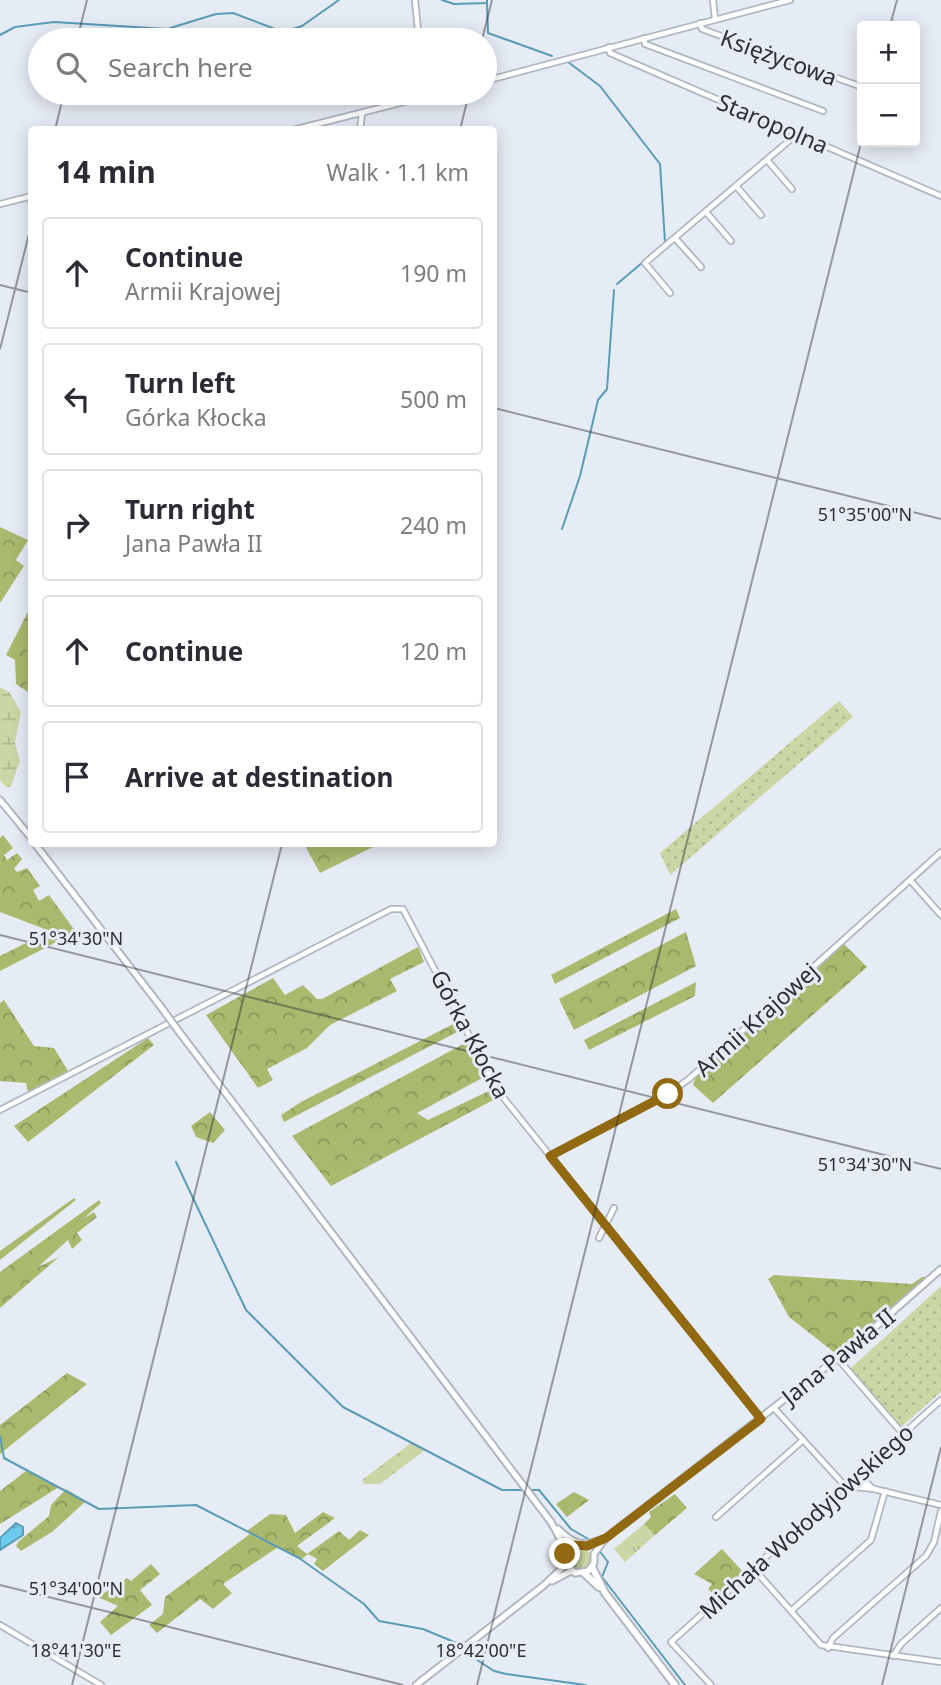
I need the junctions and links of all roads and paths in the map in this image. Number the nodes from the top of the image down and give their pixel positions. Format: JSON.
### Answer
{"nodes":[{"id":1,"x":415,"y":0,"type":"edge"},
{"id":2,"x":713,"y":0,"type":"edge"},
{"id":3,"x":790,"y":0,"type":"edge"},
{"id":4,"x":715,"y":19,"type":"junction"},
{"id":5,"x":700,"y":23,"type":"junction"},
{"id":6,"x":418,"y":28,"type":"edge"},
{"id":7,"x":644,"y":38,"type":"junction"},
{"id":8,"x":609,"y":47,"type":"junction"},
{"id":9,"x":497,"y":78,"type":"edge"},
{"id":10,"x":857,"y":85,"type":"edge"},
{"id":11,"x":390,"y":105,"type":"edge"},
{"id":12,"x":823,"y":111,"type":"dead end"},
{"id":13,"x":362,"y":113,"type":"junction"},
{"id":14,"x":312,"y":126,"type":"edge"},
{"id":15,"x":360,"y":126,"type":"edge"},
{"id":16,"x":797,"y":134,"type":"junction"},
{"id":17,"x":767,"y":160,"type":"junction"},
{"id":18,"x":736,"y":186,"type":"junction"},
{"id":19,"x":792,"y":189,"type":"dead end"},
{"id":20,"x":941,"y":196,"type":"edge"},
{"id":21,"x":28,"y":197,"type":"edge"},
{"id":22,"x":0,"y":204,"type":"edge"},
{"id":23,"x":706,"y":212,"type":"junction"},
{"id":24,"x":761,"y":215,"type":"dead end"},
{"id":25,"x":675,"y":238,"type":"junction"},
{"id":26,"x":731,"y":241,"type":"dead end"},
{"id":27,"x":701,"y":267,"type":"dead end"},
{"id":28,"x":670,"y":293,"type":"dead end"},
{"id":29,"x":0,"y":800,"type":"edge"},
{"id":30,"x":28,"y":834,"type":"edge"},
{"id":31,"x":37,"y":847,"type":"edge"},
{"id":32,"x":941,"y":852,"type":"edge"},
{"id":33,"x":910,"y":880,"type":"junction"},
{"id":34,"x":941,"y":915,"type":"edge"},
{"id":35,"x":0,"y":1110,"type":"edge"},
{"id":36,"x":550,"y":1156,"type":"junction"},
{"id":37,"x":614,"y":1208,"type":"dead end"},
{"id":38,"x":605,"y":1223,"type":"junction"},
{"id":39,"x":599,"y":1238,"type":"dead end"},
{"id":40,"x":941,"y":1269,"type":"edge"},
{"id":41,"x":838,"y":1359,"type":"junction"},
{"id":42,"x":941,"y":1399,"type":"edge"},
{"id":43,"x":774,"y":1408,"type":"junction"},
{"id":44,"x":761,"y":1419,"type":"junction"},
{"id":45,"x":903,"y":1434,"type":"junction"},
{"id":46,"x":803,"y":1440,"type":"junction"},
{"id":47,"x":865,"y":1468,"type":"junction"},
{"id":48,"x":852,"y":1479,"type":"junction"},
{"id":49,"x":845,"y":1486,"type":"junction"},
{"id":50,"x":875,"y":1489,"type":"junction"},
{"id":51,"x":885,"y":1491,"type":"junction"},
{"id":52,"x":941,"y":1505,"type":"edge"},
{"id":53,"x":941,"y":1511,"type":"edge"},
{"id":54,"x":716,"y":1517,"type":"dead end"},
{"id":55,"x":551,"y":1522,"type":"junction"},
{"id":56,"x":575,"y":1545,"type":"junction"},
{"id":57,"x":594,"y":1547,"type":"junction"},
{"id":58,"x":567,"y":1550,"type":"junction"},
{"id":59,"x":565,"y":1563,"type":"junction"},
{"id":60,"x":592,"y":1567,"type":"junction"},
{"id":61,"x":754,"y":1569,"type":"junction"},
{"id":62,"x":570,"y":1571,"type":"junction"},
{"id":63,"x":584,"y":1573,"type":"junction"},
{"id":64,"x":543,"y":1586,"type":"junction"},
{"id":65,"x":605,"y":1593,"type":"junction"},
{"id":66,"x":941,"y":1608,"type":"edge"},
{"id":67,"x":791,"y":1611,"type":"junction"},
{"id":68,"x":0,"y":1625,"type":"edge"},
{"id":69,"x":828,"y":1647,"type":"junction"},
{"id":70,"x":893,"y":1656,"type":"junction"},
{"id":71,"x":941,"y":1662,"type":"edge"},
{"id":72,"x":101,"y":1685,"type":"edge"},
{"id":73,"x":416,"y":1685,"type":"edge"},
{"id":74,"x":675,"y":1685,"type":"edge"},
{"id":75,"x":711,"y":1685,"type":"edge"}],
"edges":[{"from":1,"to":6,"type":"street"},
{"from":2,"to":4,"type":"street"},
{"from":3,"to":4,"type":"street"},
{"from":4,"to":5,"type":"street"},
{"from":5,"to":7,"type":"street"},
{"from":5,"to":10,"type":"street","name":"Księżycowa"},
{"from":7,"to":8,"type":"street"},
{"from":7,"to":12,"type":"street"},
{"from":8,"to":9,"type":"street"},
{"from":8,"to":16,"type":"street","name":"Staropolna"},
{"from":11,"to":13,"type":"street"},
{"from":13,"to":14,"type":"street"},
{"from":13,"to":15,"type":"street"},
{"from":16,"to":17,"type":"street"},
{"from":16,"to":20,"type":"street","name":"Staropolna"},
{"from":17,"to":18,"type":"street"},
{"from":17,"to":19,"type":"street"},
{"from":18,"to":23,"type":"street"},
{"from":18,"to":24,"type":"street"},
{"from":21,"to":22,"type":"street"},
{"from":23,"to":25,"type":"street"},
{"from":23,"to":26,"type":"street"},
{"from":25,"to":27,"type":"street"},
{"from":25,"to":28,"type":"street"},
{"from":29,"to":30,"type":"main road"},
{"from":31,"to":55,"type":"main road","bridge":true},
{"from":32,"to":33,"type":"street","name":"Armii Krajowej"},
{"from":33,"to":34,"type":"street"},
{"from":33,"to":36,"type":"street","name":"Armii Krajowej"},
{"from":35,"to":36,"type":"street","name":"Górka Kłocka"},
{"from":36,"to":38,"type":"street","name":"Górka Kłocka"},
{"from":37,"to":38,"type":"street"},
{"from":38,"to":39,"type":"street"},
{"from":38,"to":44,"type":"street","name":"Górka Kłocka"},
{"from":40,"to":41,"type":"main road","name":"Jana Pawła II"},
{"from":41,"to":43,"type":"main road","name":"Jana Pawła II"},
{"from":41,"to":45,"type":"street"},
{"from":42,"to":45,"type":"street","name":"Michała Wołodyjowskiego"},
{"from":43,"to":44,"type":"main road","name":"Jana Pawła II"},
{"from":43,"to":46,"type":"street"},
{"from":44,"to":57,"type":"main road","name":"Jana Pawła II"},
{"from":45,"to":47,"type":"street","name":"Michała Wołodyjowskiego"},
{"from":46,"to":49,"type":"street"},
{"from":46,"to":54,"type":"street"},
{"from":47,"to":48,"type":"street","name":"Michała Wołodyjowskiego"},
{"from":47,"to":50,"type":"street"},
{"from":48,"to":49,"type":"street","name":"Michała Wołodyjowskiego"},
{"from":48,"to":50,"type":"street"},
{"from":49,"to":50,"type":"street"},
{"from":49,"to":61,"type":"street","name":"Michała Wołodyjowskiego"},
{"from":50,"to":51,"type":"street"},
{"from":51,"to":52,"type":"street"},
{"from":51,"to":67,"type":"street"},
{"from":53,"to":69,"type":"street"},
{"from":55,"to":56,"type":"main road"},
{"from":55,"to":58,"type":"main road"},
{"from":56,"to":57,"type":"main road"},
{"from":56,"to":58,"type":"main road"},
{"from":57,"to":60,"type":"main road"},
{"from":58,"to":59,"type":"main road"},
{"from":59,"to":62,"type":"main road"},
{"from":59,"to":64,"type":"main road"},
{"from":60,"to":63,"type":"main road"},
{"from":60,"to":65,"type":"highway"},
{"from":61,"to":67,"type":"street"},
{"from":61,"to":75,"type":"street","name":"Michała Wołodyjowskiego"},
{"from":62,"to":63,"type":"main road"},
{"from":62,"to":64,"type":"main road"},
{"from":63,"to":65,"type":"highway"},
{"from":64,"to":73,"type":"main road"},
{"from":65,"to":74,"type":"highway"},
{"from":66,"to":70,"type":"street"},
{"from":67,"to":69,"type":"street"},
{"from":68,"to":72,"type":"street"},
{"from":69,"to":70,"type":"street"},
{"from":70,"to":71,"type":"street"}]}
